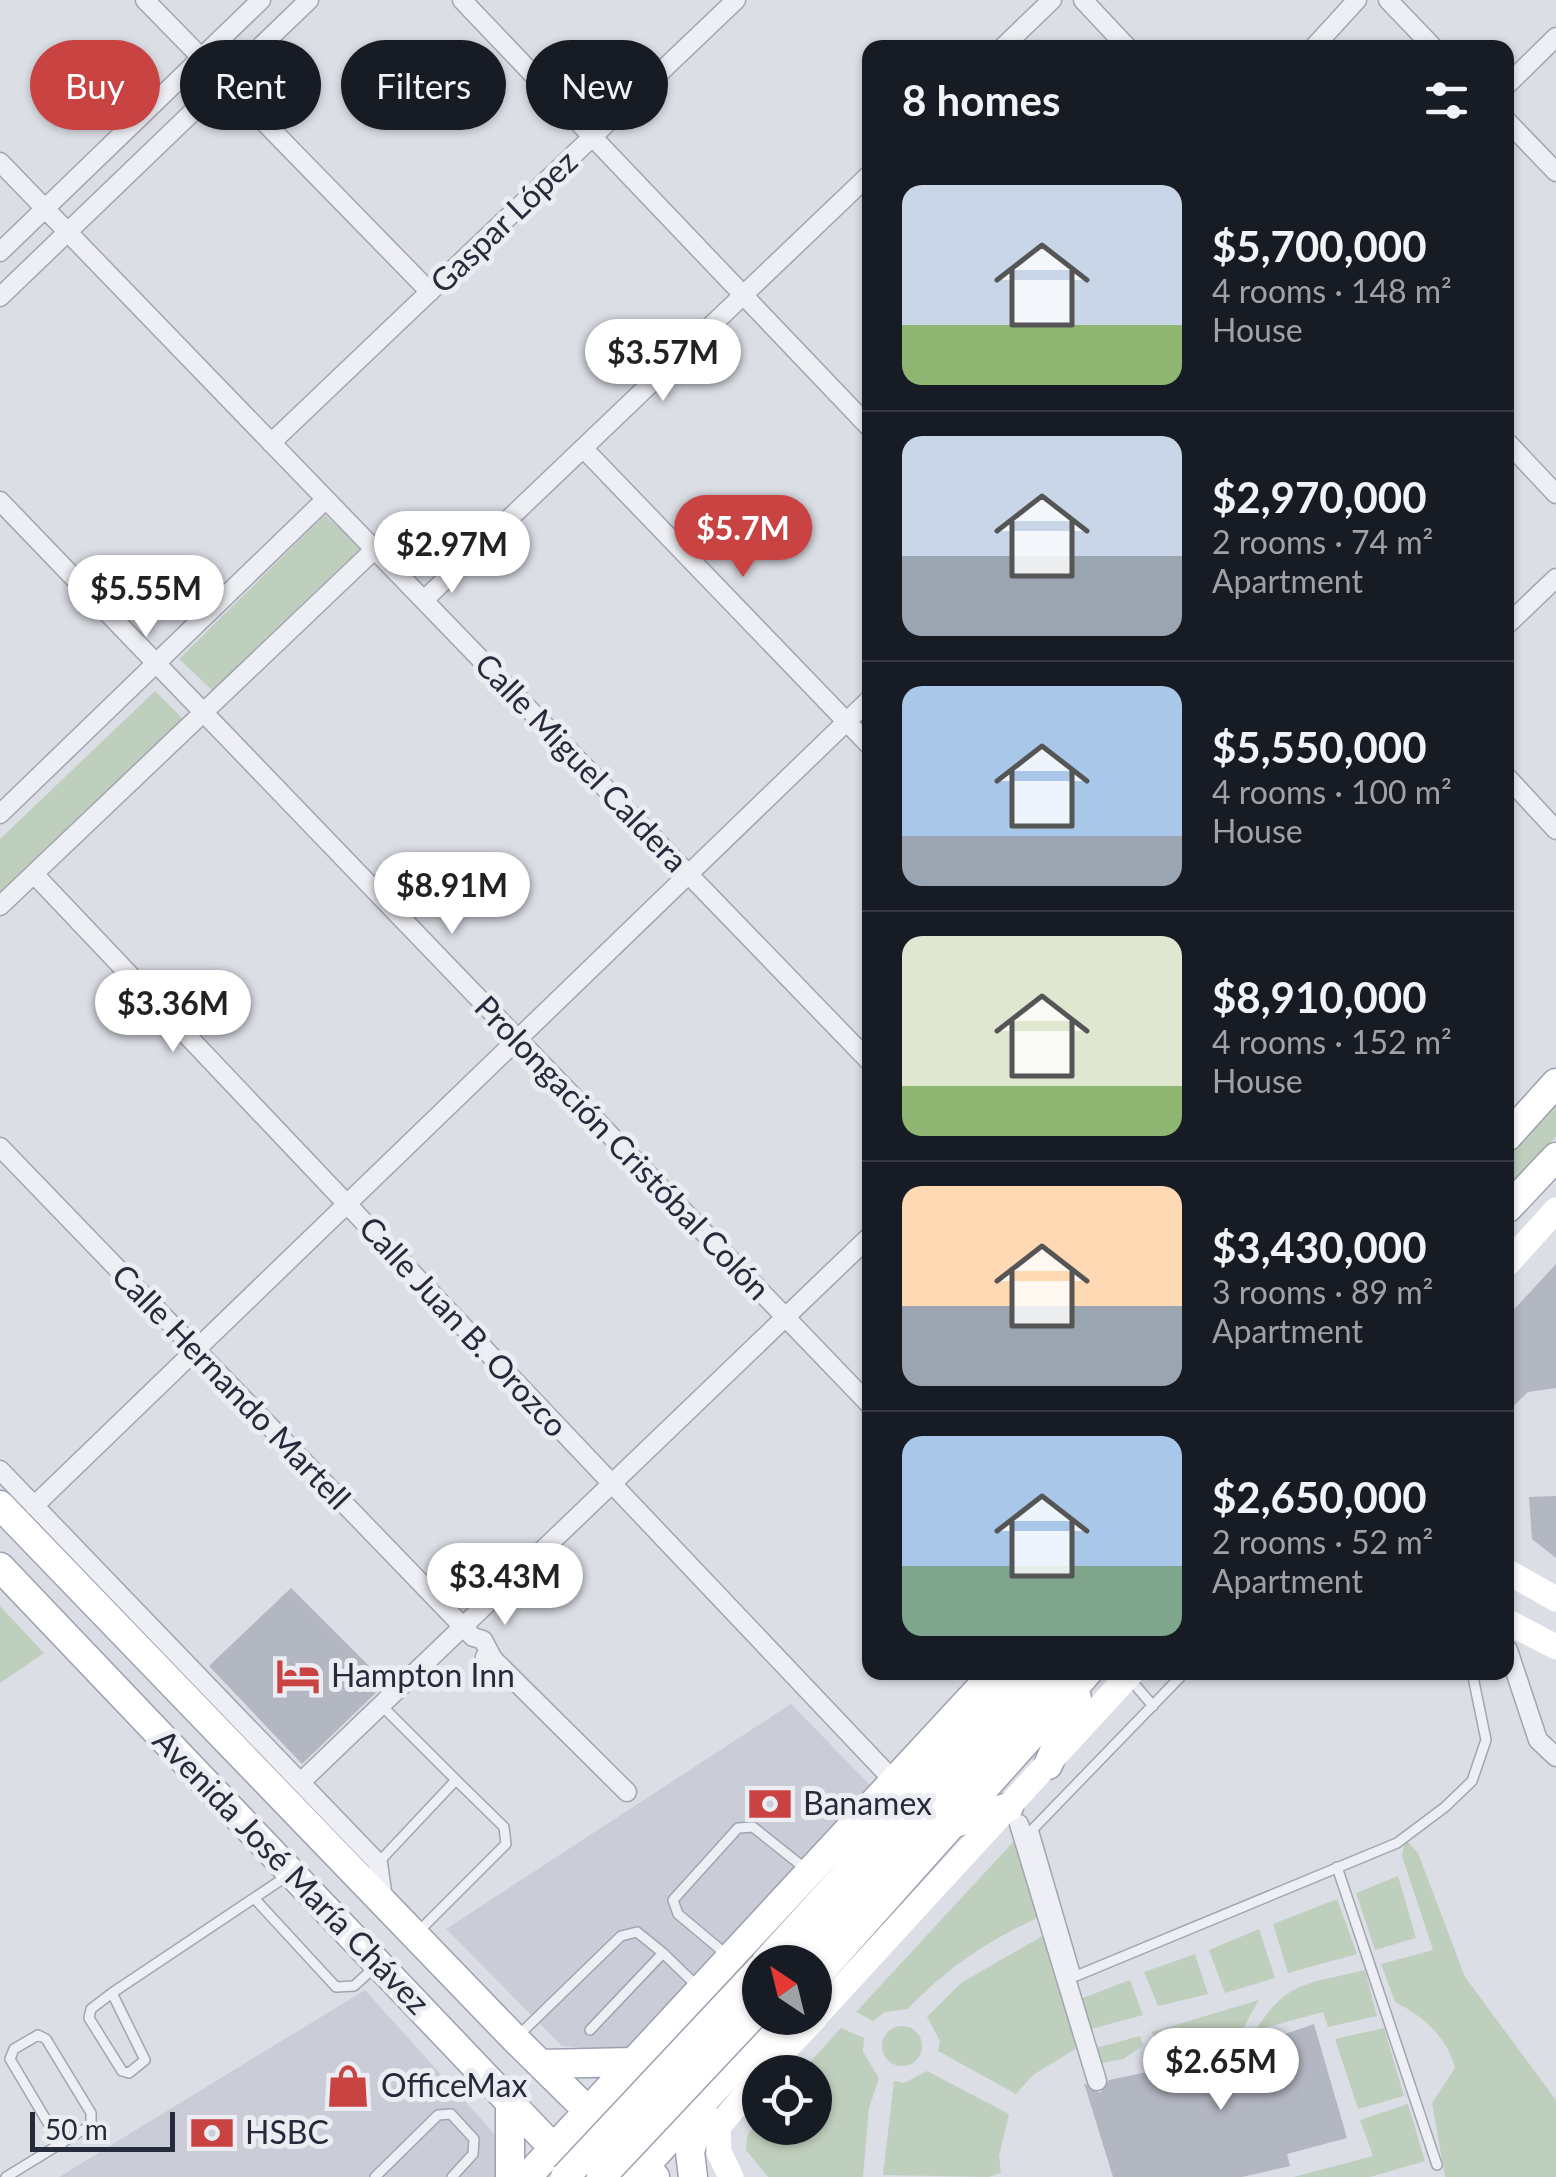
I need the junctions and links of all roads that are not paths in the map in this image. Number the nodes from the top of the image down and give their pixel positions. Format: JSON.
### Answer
{"nodes":[{"id":1,"x":145,"y":0,"type":"edge"},
{"id":2,"x":261,"y":0,"type":"edge"},
{"id":3,"x":310,"y":0,"type":"edge"},
{"id":4,"x":462,"y":0,"type":"edge"},
{"id":5,"x":736,"y":0,"type":"edge"},
{"id":6,"x":1052,"y":0,"type":"edge"},
{"id":7,"x":1083,"y":0,"type":"edge"},
{"id":8,"x":1357,"y":0,"type":"edge"},
{"id":9,"x":1388,"y":0,"type":"edge"},
{"id":10,"x":1556,"y":37,"type":"edge"},
{"id":11,"x":184,"y":40,"type":"edge"},
{"id":12,"x":218,"y":40,"type":"edge"},
{"id":13,"x":268,"y":40,"type":"edge"},
{"id":14,"x":1010,"y":40,"type":"edge"},
{"id":15,"x":1120,"y":40,"type":"edge"},
{"id":16,"x":1321,"y":40,"type":"edge"},
{"id":17,"x":1426,"y":40,"type":"edge"},
{"id":18,"x":180,"y":77,"type":"edge"},
{"id":19,"x":1514,"y":78,"type":"edge"},
{"id":20,"x":180,"y":124,"type":"edge"},
{"id":21,"x":1514,"y":128,"type":"edge"},
{"id":22,"x":273,"y":130,"type":"edge"},
{"id":23,"x":592,"y":137,"type":"junction"},
{"id":24,"x":0,"y":162,"type":"edge"},
{"id":25,"x":1556,"y":172,"type":"edge"},
{"id":26,"x":862,"y":182,"type":"edge"},
{"id":27,"x":45,"y":209,"type":"junction"},
{"id":28,"x":68,"y":232,"type":"junction"},
{"id":29,"x":0,"y":252,"type":"edge"},
{"id":30,"x":430,"y":292,"type":"junction"},
{"id":31,"x":744,"y":295,"type":"junction"},
{"id":32,"x":0,"y":297,"type":"edge"},
{"id":33,"x":862,"y":420,"type":"edge"},
{"id":34,"x":271,"y":443,"type":"junction"},
{"id":35,"x":583,"y":448,"type":"junction"},
{"id":36,"x":1514,"y":449,"type":"edge"},
{"id":37,"x":1556,"y":494,"type":"edge"},
{"id":38,"x":326,"y":500,"type":"junction"},
{"id":39,"x":0,"y":501,"type":"edge"},
{"id":40,"x":374,"y":550,"type":"junction"},
{"id":41,"x":1556,"y":578,"type":"edge"},
{"id":42,"x":424,"y":600,"type":"junction"},
{"id":43,"x":1514,"y":618,"type":"edge"},
{"id":44,"x":156,"y":663,"type":"junction"},
{"id":45,"x":862,"y":707,"type":"edge"},
{"id":46,"x":204,"y":712,"type":"junction"},
{"id":47,"x":847,"y":722,"type":"junction"},
{"id":48,"x":862,"y":738,"type":"edge"},
{"id":49,"x":1514,"y":784,"type":"edge"},
{"id":50,"x":0,"y":814,"type":"edge"},
{"id":51,"x":1556,"y":830,"type":"edge"},
{"id":52,"x":34,"y":874,"type":"junction"},
{"id":53,"x":688,"y":874,"type":"junction"},
{"id":54,"x":0,"y":906,"type":"edge"},
{"id":55,"x":518,"y":1039,"type":"junction"},
{"id":56,"x":862,"y":1054,"type":"edge"},
{"id":57,"x":1556,"y":1083,"type":"edge"},
{"id":58,"x":1514,"y":1121,"type":"edge"},
{"id":59,"x":0,"y":1147,"type":"edge"},
{"id":60,"x":1556,"y":1157,"type":"edge"},
{"id":61,"x":1514,"y":1202,"type":"edge"},
{"id":62,"x":347,"y":1204,"type":"junction"},
{"id":63,"x":1556,"y":1210,"type":"edge"},
{"id":64,"x":862,"y":1244,"type":"edge"},
{"id":65,"x":1514,"y":1256,"type":"edge"},
{"id":66,"x":785,"y":1317,"type":"junction"},
{"id":67,"x":196,"y":1350,"type":"junction"},
{"id":68,"x":862,"y":1398,"type":"edge"},
{"id":69,"x":0,"y":1470,"type":"edge"},
{"id":70,"x":612,"y":1483,"type":"junction"},
{"id":71,"x":0,"y":1506,"type":"edge"},
{"id":72,"x":34,"y":1506,"type":"junction"},
{"id":73,"x":0,"y":1567,"type":"edge"},
{"id":74,"x":1514,"y":1575,"type":"edge"},
{"id":75,"x":1556,"y":1599,"type":"edge"},
{"id":76,"x":1514,"y":1625,"type":"edge"},
{"id":77,"x":468,"y":1631,"type":"junction"},
{"id":78,"x":1556,"y":1647,"type":"edge"},
{"id":79,"x":1514,"y":1668,"type":"edge"},
{"id":80,"x":987,"y":1680,"type":"edge"},
{"id":81,"x":1023,"y":1680,"type":"edge"},
{"id":82,"x":1051,"y":1680,"type":"edge"},
{"id":83,"x":1082,"y":1680,"type":"edge"},
{"id":84,"x":1085,"y":1680,"type":"edge"},
{"id":85,"x":1125,"y":1680,"type":"edge"},
{"id":86,"x":1134,"y":1680,"type":"edge"},
{"id":87,"x":1177,"y":1680,"type":"edge"},
{"id":88,"x":1474,"y":1680,"type":"edge"},
{"id":89,"x":381,"y":1705,"type":"junction"},
{"id":90,"x":1153,"y":1706,"type":"junction"},
{"id":91,"x":1556,"y":1757,"type":"edge"},
{"id":92,"x":1048,"y":1765,"type":"junction"},
{"id":93,"x":456,"y":1780,"type":"junction"},
{"id":94,"x":893,"y":1780,"type":"junction"},
{"id":95,"x":302,"y":1781,"type":"junction"},
{"id":96,"x":628,"y":1792,"type":"dead end"},
{"id":97,"x":1020,"y":1820,"type":"junction"},
{"id":98,"x":953,"y":1823,"type":"junction"},
{"id":99,"x":378,"y":1863,"type":"junction"},
{"id":100,"x":1337,"y":1868,"type":"junction"},
{"id":101,"x":809,"y":1872,"type":"junction"},
{"id":102,"x":292,"y":1873,"type":"junction"},
{"id":103,"x":254,"y":1898,"type":"junction"},
{"id":104,"x":383,"y":1899,"type":"junction"},
{"id":105,"x":770,"y":1914,"type":"junction"},
{"id":106,"x":416,"y":1934,"type":"junction"},
{"id":107,"x":758,"y":1945,"type":"edge"},
{"id":108,"x":781,"y":1945,"type":"edge"},
{"id":109,"x":814,"y":1945,"type":"edge"},
{"id":110,"x":663,"y":1953,"type":"junction"},
{"id":111,"x":730,"y":1957,"type":"junction"},
{"id":112,"x":832,"y":1959,"type":"edge"},
{"id":113,"x":378,"y":1964,"type":"junction"},
{"id":114,"x":742,"y":1988,"type":"edge"},
{"id":115,"x":700,"y":1989,"type":"junction"},
{"id":116,"x":112,"y":1993,"type":"junction"},
{"id":117,"x":832,"y":2001,"type":"edge"},
{"id":118,"x":742,"y":2027,"type":"edge"},
{"id":119,"x":590,"y":2030,"type":"dead end"},
{"id":120,"x":767,"y":2035,"type":"edge"},
{"id":121,"x":799,"y":2035,"type":"edge"},
{"id":122,"x":515,"y":2039,"type":"junction"},
{"id":123,"x":780,"y":2055,"type":"edge"},
{"id":124,"x":633,"y":2062,"type":"junction"},
{"id":125,"x":542,"y":2064,"type":"junction"},
{"id":126,"x":1097,"y":2082,"type":"dead end"},
{"id":127,"x":742,"y":2087,"type":"edge"},
{"id":128,"x":723,"y":2099,"type":"junction"},
{"id":129,"x":510,"y":2103,"type":"junction"},
{"id":130,"x":587,"y":2112,"type":"junction"},
{"id":131,"x":61,"y":2145,"type":"junction"},
{"id":132,"x":554,"y":2148,"type":"junction"},
{"id":133,"x":1437,"y":2165,"type":"dead end"},
{"id":134,"x":645,"y":2174,"type":"edge"},
{"id":135,"x":6,"y":2177,"type":"edge"},
{"id":136,"x":375,"y":2177,"type":"edge"},
{"id":137,"x":452,"y":2177,"type":"edge"},
{"id":138,"x":510,"y":2177,"type":"edge"},
{"id":139,"x":526,"y":2177,"type":"edge"},
{"id":140,"x":565,"y":2177,"type":"edge"},
{"id":141,"x":581,"y":2177,"type":"edge"},
{"id":142,"x":601,"y":2177,"type":"edge"},
{"id":143,"x":693,"y":2177,"type":"edge"},
{"id":144,"x":732,"y":2177,"type":"edge"}],
"edges":[{"from":1,"to":11,"type":"street"},
{"from":2,"to":12,"type":"street"},
{"from":3,"to":13,"type":"street"},
{"from":4,"to":23,"type":"street"},
{"from":5,"to":23,"type":"street","name":"Gaspar López"},
{"from":6,"to":14,"type":"street"},
{"from":7,"to":15,"type":"street"},
{"from":8,"to":16,"type":"street"},
{"from":9,"to":17,"type":"street"},
{"from":10,"to":19,"type":"street"},
{"from":18,"to":27,"type":"street"},
{"from":20,"to":28,"type":"street"},
{"from":21,"to":25,"type":"street"},
{"from":22,"to":30,"type":"street"},
{"from":23,"to":30,"type":"street","name":"Gaspar López"},
{"from":23,"to":31,"type":"street"},
{"from":24,"to":27,"type":"street","name":"Calle Miguel Caldera"},
{"from":26,"to":31,"type":"street"},
{"from":27,"to":28,"type":"street","name":"Calle Miguel Caldera"},
{"from":27,"to":29,"type":"street"},
{"from":28,"to":32,"type":"street"},
{"from":28,"to":34,"type":"street","name":"Calle Miguel Caldera"},
{"from":30,"to":34,"type":"street","name":"Gaspar López"},
{"from":31,"to":33,"type":"street"},
{"from":31,"to":35,"type":"street"},
{"from":34,"to":38,"type":"street","name":"Calle Miguel Caldera"},
{"from":35,"to":42,"type":"street"},
{"from":35,"to":47,"type":"street"},
{"from":36,"to":37,"type":"street"},
{"from":38,"to":40,"type":"street","name":"Calle Miguel Caldera"},
{"from":38,"to":44,"type":"street"},
{"from":39,"to":44,"type":"street","name":"Prolongación Cristóbal Colón"},
{"from":40,"to":42,"type":"street","name":"Calle Miguel Caldera"},
{"from":40,"to":46,"type":"street"},
{"from":41,"to":43,"type":"street"},
{"from":42,"to":53,"type":"street","name":"Calle Miguel Caldera"},
{"from":44,"to":46,"type":"street","name":"Prolongación Cristóbal Colón"},
{"from":44,"to":50,"type":"street"},
{"from":45,"to":47,"type":"street"},
{"from":46,"to":52,"type":"street"},
{"from":46,"to":55,"type":"street","name":"Prolongación Cristóbal Colón"},
{"from":47,"to":48,"type":"street"},
{"from":47,"to":53,"type":"street"},
{"from":49,"to":51,"type":"street"},
{"from":52,"to":54,"type":"street"},
{"from":52,"to":62,"type":"street","name":"Calle Juan B. Orozco"},
{"from":53,"to":55,"type":"street"},
{"from":53,"to":56,"type":"street","name":"Calle Miguel Caldera"},
{"from":55,"to":62,"type":"street"},
{"from":55,"to":66,"type":"street","name":"Prolongación Cristóbal Colón"},
{"from":57,"to":58,"type":"main road"},
{"from":59,"to":67,"type":"street","name":"Calle Hernando Martell"},
{"from":60,"to":61,"type":"main road"},
{"from":62,"to":67,"type":"street"},
{"from":62,"to":70,"type":"street","name":"Calle Juan B. Orozco"},
{"from":63,"to":65,"type":"street"},
{"from":64,"to":66,"type":"street"},
{"from":66,"to":68,"type":"street","name":"Prolongación Cristóbal Colón"},
{"from":66,"to":70,"type":"street"},
{"from":67,"to":72,"type":"street"},
{"from":67,"to":77,"type":"street","name":"Calle Hernando Martell"},
{"from":69,"to":72,"type":"street"},
{"from":70,"to":77,"type":"street"},
{"from":70,"to":94,"type":"street","name":"Calle Juan B. Orozco"},
{"from":71,"to":104,"type":"main road","name":"Avenida José María Chávez"},
{"from":72,"to":95,"type":"street"},
{"from":73,"to":102,"type":"main road","name":"Avenida José María Chávez"},
{"from":74,"to":75,"type":"street"},
{"from":76,"to":78,"type":"street"},
{"from":77,"to":89,"type":"street"},
{"from":77,"to":96,"type":"street","name":"Calle Hernando Martell"},
{"from":79,"to":91,"type":"street"},
{"from":80,"to":94,"type":"main road"},
{"from":81,"to":108,"type":"main road"},
{"from":82,"to":109,"type":"main road"},
{"from":83,"to":98,"type":"main road"},
{"from":84,"to":92,"type":"main road"},
{"from":85,"to":92,"type":"street"},
{"from":86,"to":90,"type":"lane"},
{"from":87,"to":90,"type":"lane"},
{"from":88,"to":100,"type":"lane"},
{"from":89,"to":93,"type":"lane"},
{"from":89,"to":95,"type":"street"},
{"from":90,"to":97,"type":"lane"},
{"from":92,"to":97,"type":"street"},
{"from":93,"to":99,"type":"lane"},
{"from":93,"to":106,"type":"lane"},
{"from":94,"to":101,"type":"main road"},
{"from":95,"to":99,"type":"street"},
{"from":97,"to":98,"type":"main road"},
{"from":97,"to":100,"type":"lane"},
{"from":97,"to":117,"type":"street"},
{"from":97,"to":126,"type":"street"},
{"from":98,"to":112,"type":"main road"},
{"from":99,"to":104,"type":"street","name":"Avenida José María Chávez"},
{"from":100,"to":133,"type":"lane"},
{"from":101,"to":105,"type":"main road"},
{"from":101,"to":111,"type":"lane"},
{"from":102,"to":103,"type":"lane"},
{"from":102,"to":113,"type":"main road","name":"Avenida José María Chávez"},
{"from":103,"to":113,"type":"lane"},
{"from":103,"to":116,"type":"lane"},
{"from":104,"to":106,"type":"main road","name":"Avenida José María Chávez"},
{"from":105,"to":107,"type":"main road"},
{"from":105,"to":111,"type":"main road"},
{"from":106,"to":122,"type":"main road","name":"Avenida José María Chávez"},
{"from":110,"to":115,"type":"lane"},
{"from":110,"to":119,"type":"lane"},
{"from":110,"to":122,"type":"lane"},
{"from":111,"to":115,"type":"main road"},
{"from":113,"to":129,"type":"main road","name":"Avenida José María Chávez"},
{"from":114,"to":140,"type":"main road","bridge":true},
{"from":115,"to":124,"type":"main road"},
{"from":116,"to":116,"type":"lane"},
{"from":118,"to":142,"type":"main road","bridge":true},
{"from":120,"to":128,"type":"main road"},
{"from":121,"to":123,"type":"street"},
{"from":122,"to":125,"type":"main road","name":"Avenida José María Chávez"},
{"from":124,"to":125,"type":"main road"},
{"from":124,"to":130,"type":"main road"},
{"from":125,"to":130,"type":"main road","name":"Avenida José María Chávez"},
{"from":127,"to":128,"type":"street"},
{"from":128,"to":134,"type":"main road"},
{"from":128,"to":143,"type":"main road"},
{"from":128,"to":144,"type":"street"},
{"from":129,"to":132,"type":"main road","name":"Avenida José María Chávez"},
{"from":129,"to":138,"type":"main road"},
{"from":130,"to":132,"type":"main road"},
{"from":130,"to":134,"type":"main road","name":"Avenida José María Chávez"},
{"from":131,"to":131,"type":"lane"},
{"from":131,"to":135,"type":"lane"},
{"from":132,"to":139,"type":"main road"},
{"from":132,"to":141,"type":"main road","name":"Avenida José María Chávez"},
{"from":136,"to":137,"type":"lane"}]}
